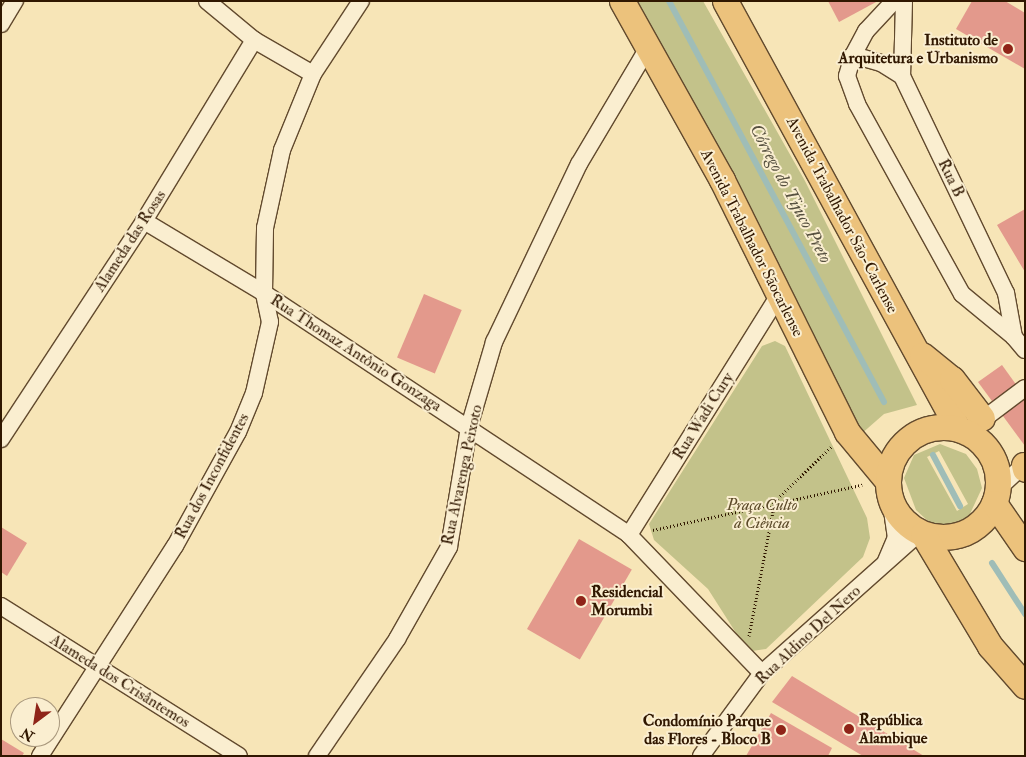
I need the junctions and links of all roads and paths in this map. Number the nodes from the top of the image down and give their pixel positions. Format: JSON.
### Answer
{"nodes":[{"id":1,"x":16,"y":1,"type":"edge"},
{"id":2,"x":207,"y":1,"type":"edge"},
{"id":3,"x":361,"y":1,"type":"edge"},
{"id":4,"x":622,"y":1,"type":"edge"},
{"id":5,"x":725,"y":1,"type":"edge"},
{"id":6,"x":894,"y":1,"type":"edge"},
{"id":7,"x":904,"y":1,"type":"edge"},
{"id":8,"x":1,"y":24,"type":"edge"},
{"id":9,"x":254,"y":40,"type":"junction"},
{"id":10,"x":648,"y":48,"type":"junction"},
{"id":11,"x":853,"y":55,"type":"junction"},
{"id":12,"x":313,"y":74,"type":"junction"},
{"id":13,"x":902,"y":76,"type":"junction"},
{"id":14,"x":144,"y":221,"type":"junction"},
{"id":15,"x":264,"y":293,"type":"junction"},
{"id":16,"x":778,"y":297,"type":"junction"},
{"id":17,"x":1020,"y":344,"type":"edge"},
{"id":18,"x":1025,"y":388,"type":"edge"},
{"id":19,"x":469,"y":427,"type":"junction"},
{"id":20,"x":969,"y":427,"type":"junction"},
{"id":21,"x":847,"y":432,"type":"junction"},
{"id":22,"x":1,"y":439,"type":"edge"},
{"id":23,"x":1024,"y":466,"type":"edge"},
{"id":24,"x":888,"y":489,"type":"junction"},
{"id":25,"x":996,"y":496,"type":"junction"},
{"id":26,"x":775,"y":501,"type":"junction"},
{"id":27,"x":922,"y":533,"type":"junction"},
{"id":28,"x":629,"y":535,"type":"junction"},
{"id":29,"x":1025,"y":548,"type":"edge"},
{"id":30,"x":884,"y":566,"type":"junction"},
{"id":31,"x":1,"y":606,"type":"edge"},
{"id":32,"x":745,"y":657,"type":"junction"},
{"id":33,"x":96,"y":667,"type":"junction"},
{"id":34,"x":762,"y":673,"type":"junction"},
{"id":35,"x":1025,"y":686,"type":"edge"},
{"id":36,"x":40,"y":756,"type":"edge"},
{"id":37,"x":239,"y":756,"type":"edge"},
{"id":38,"x":317,"y":756,"type":"edge"},
{"id":39,"x":701,"y":756,"type":"edge"}],
"edges":[{"from":1,"to":8,"type":"street"},
{"from":2,"to":9,"type":"street"},
{"from":3,"to":12,"type":"street","name":"Rua dos Inconfidentes"},
{"from":4,"to":10,"type":"main road","name":"Avenida Trabalhador Sãocarlense"},
{"from":5,"to":20,"type":"main road","name":"Avenida Trabalhador São-Carlense"},
{"from":6,"to":11,"type":"street"},
{"from":7,"to":13,"type":"street","name":"Rua B"},
{"from":9,"to":12,"type":"street"},
{"from":9,"to":14,"type":"street","name":"Alameda das Rosas"},
{"from":10,"to":16,"type":"main road","name":"Avenida Trabalhador Sãocarlense"},
{"from":10,"to":19,"type":"street","name":"Rua Alvarenga Peixoto"},
{"from":11,"to":13,"type":"street"},
{"from":11,"to":17,"type":"street"},
{"from":12,"to":15,"type":"street","name":"Rua dos Inconfidentes"},
{"from":13,"to":17,"type":"street","name":"Rua B"},
{"from":14,"to":15,"type":"street","name":"Rua Thomaz Antônio Gonzaga"},
{"from":14,"to":22,"type":"street","name":"Alameda das Rosas"},
{"from":15,"to":19,"type":"street","name":"Rua Thomaz Antônio Gonzaga"},
{"from":15,"to":33,"type":"street","name":"Rua dos Inconfidentes"},
{"from":16,"to":21,"type":"main road","name":"Avenida Trabalhador Sãocarlense"},
{"from":16,"to":28,"type":"street","name":"Rua Wadi Cury"},
{"from":18,"to":20,"type":"street"},
{"from":19,"to":28,"type":"street","name":"Rua Thomaz Antônio Gonzaga"},
{"from":19,"to":38,"type":"street","name":"Rua Alvarenga Peixoto"},
{"from":20,"to":24,"type":"main road"},
{"from":20,"to":25,"type":"main road"},
{"from":21,"to":24,"type":"main road","name":"Avenida Trabalhador Sãocarlense"},
{"from":21,"to":26,"type":"path"},
{"from":23,"to":25,"type":"street"},
{"from":24,"to":26,"type":"path"},
{"from":24,"to":27,"type":"main road"},
{"from":24,"to":30,"type":"street"},
{"from":25,"to":27,"type":"main road"},
{"from":25,"to":29,"type":"main road"},
{"from":26,"to":28,"type":"path"},
{"from":26,"to":32,"type":"path"},
{"from":27,"to":30,"type":"street","name":"Rua Aldino Del Nero"},
{"from":27,"to":35,"type":"main road"},
{"from":28,"to":32,"type":"street","name":"Rua Thomaz Antônio Gonzaga"},
{"from":30,"to":34,"type":"street","name":"Rua Aldino Del Nero"},
{"from":31,"to":33,"type":"street","name":"Alameda dos Crisântemos"},
{"from":32,"to":34,"type":"street","name":"Rua Thomaz Antônio Gonzaga"},
{"from":33,"to":36,"type":"street","name":"Rua dos Inconfidentes"},
{"from":33,"to":37,"type":"street","name":"Alameda dos Crisântemos"},
{"from":34,"to":39,"type":"street","name":"Rua Aldino Del Nero"}]}
